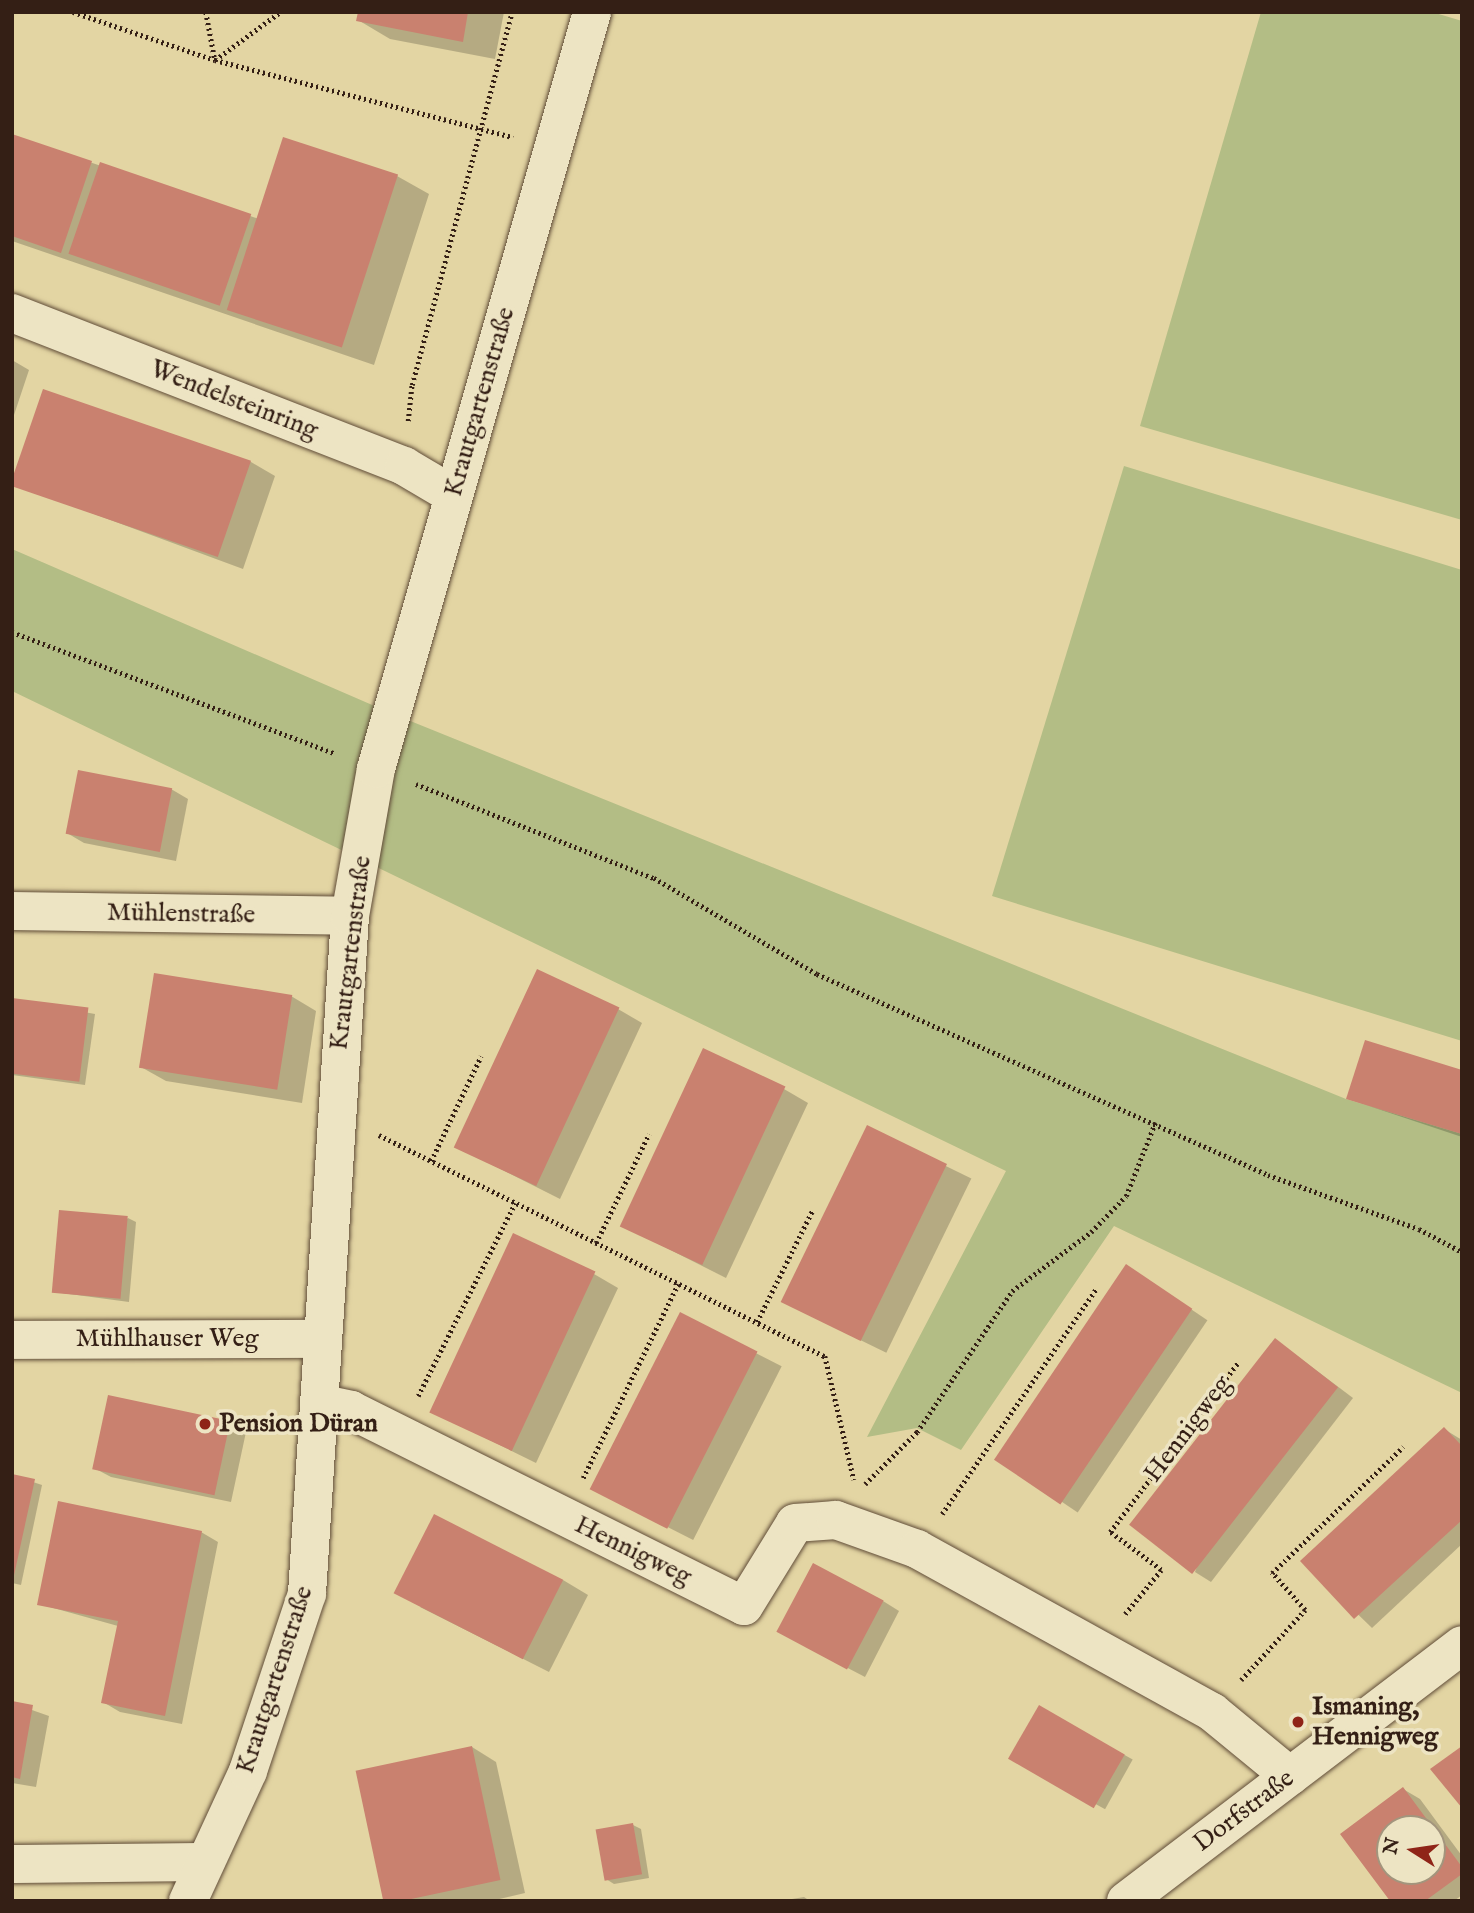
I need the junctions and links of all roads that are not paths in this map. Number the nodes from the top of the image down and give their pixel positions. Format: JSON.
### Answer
{"nodes":[{"id":1,"x":592,"y":12,"type":"edge"},
{"id":2,"x":12,"y":313,"type":"edge"},
{"id":3,"x":453,"y":495,"type":"junction"},
{"id":4,"x":12,"y":911,"type":"edge"},
{"id":5,"x":350,"y":916,"type":"junction"},
{"id":6,"x":322,"y":1339,"type":"junction"},
{"id":7,"x":12,"y":1340,"type":"edge"},
{"id":8,"x":318,"y":1404,"type":"junction"},
{"id":9,"x":1462,"y":1645,"type":"edge"},
{"id":10,"x":1290,"y":1776,"type":"junction"},
{"id":11,"x":205,"y":1861,"type":"junction"},
{"id":12,"x":12,"y":1864,"type":"edge"},
{"id":13,"x":188,"y":1901,"type":"edge"},
{"id":14,"x":1126,"y":1901,"type":"edge"}],
"edges":[{"from":1,"to":3,"type":"street","name":"Krautgartenstraße"},
{"from":2,"to":3,"type":"street","name":"Wendelsteinring"},
{"from":3,"to":5,"type":"street","name":"Krautgartenstraße"},
{"from":4,"to":5,"type":"street","name":"Mühlenstraße"},
{"from":5,"to":6,"type":"street","name":"Krautgartenstraße"},
{"from":6,"to":7,"type":"street","name":"Mühlhauser Weg"},
{"from":6,"to":8,"type":"street","name":"Krautgartenstraße"},
{"from":8,"to":10,"type":"street","name":"Hennigweg"},
{"from":8,"to":11,"type":"street","name":"Krautgartenstraße"},
{"from":9,"to":10,"type":"street","name":"Dorfstraße"},
{"from":10,"to":14,"type":"street","name":"Dorfstraße"},
{"from":11,"to":12,"type":"street"},
{"from":11,"to":13,"type":"street","name":"Krautgartenstraße"}]}
